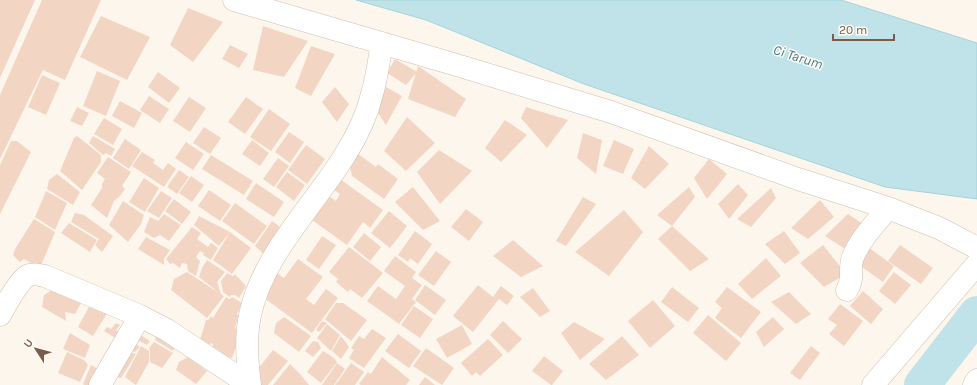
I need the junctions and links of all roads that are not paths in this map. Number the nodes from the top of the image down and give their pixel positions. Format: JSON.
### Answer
{"nodes":[{"id":1,"x":234,"y":0,"type":"edge"},
{"id":2,"x":382,"y":43,"type":"junction"},
{"id":3,"x":888,"y":208,"type":"junction"},
{"id":4,"x":977,"y":248,"type":"edge"},
{"id":5,"x":977,"y":264,"type":"edge"},
{"id":6,"x":847,"y":290,"type":"dead end"},
{"id":7,"x":0,"y":315,"type":"edge"},
{"id":8,"x":140,"y":316,"type":"junction"},
{"id":9,"x":977,"y":380,"type":"edge"},
{"id":10,"x":100,"y":385,"type":"edge"},
{"id":11,"x":250,"y":385,"type":"edge"},
{"id":12,"x":873,"y":385,"type":"edge"},
{"id":13,"x":974,"y":385,"type":"edge"}],
"edges":[{"from":1,"to":2,"type":"street"},
{"from":2,"to":3,"type":"street"},
{"from":2,"to":11,"type":"street"},
{"from":3,"to":4,"type":"street"},
{"from":3,"to":6,"type":"street"},
{"from":5,"to":12,"type":"street"},
{"from":7,"to":8,"type":"street"},
{"from":8,"to":10,"type":"street"},
{"from":8,"to":11,"type":"street"},
{"from":9,"to":13,"type":"street"}]}
